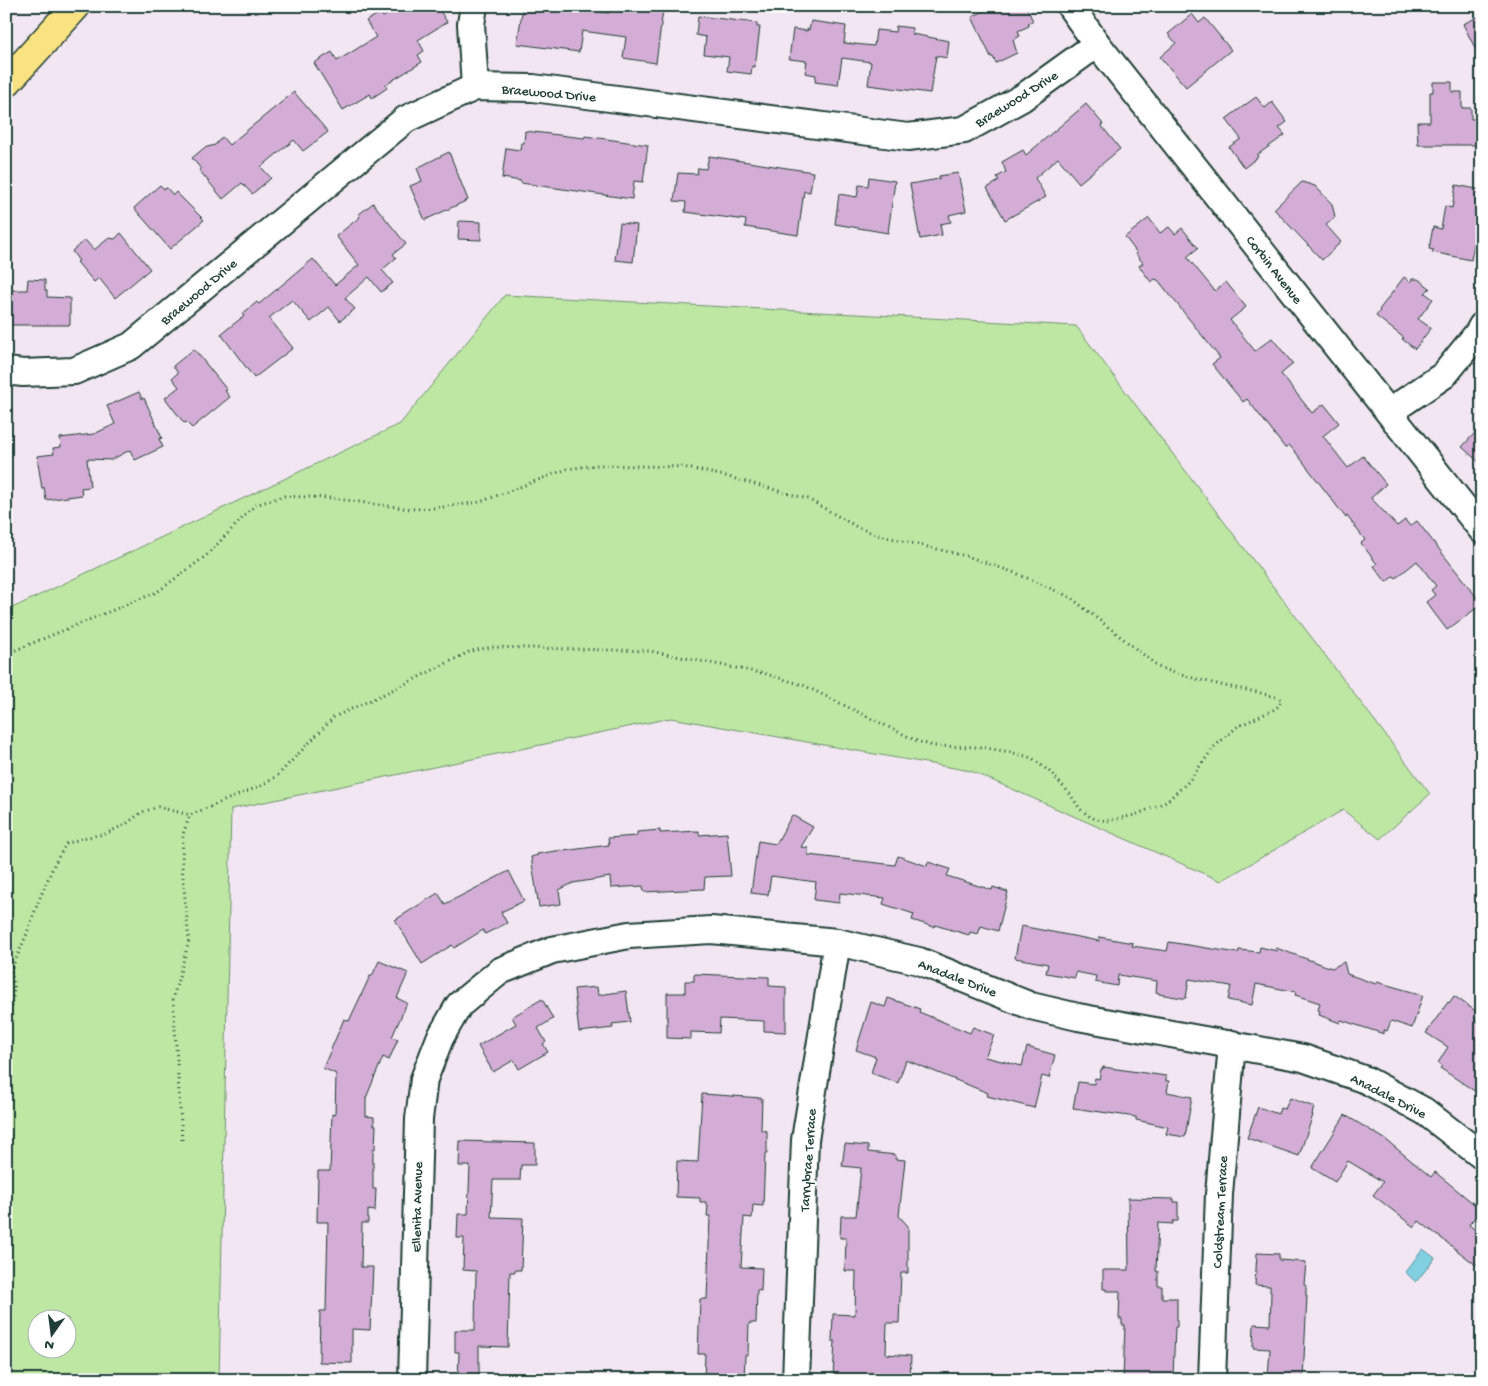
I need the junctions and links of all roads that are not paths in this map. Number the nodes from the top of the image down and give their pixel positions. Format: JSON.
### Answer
{"nodes":[{"id":1,"x":76,"y":6,"type":"edge"},
{"id":2,"x":474,"y":6,"type":"edge"},
{"id":3,"x":1070,"y":6,"type":"edge"},
{"id":4,"x":1097,"y":44,"type":"junction"},
{"id":5,"x":6,"y":83,"type":"edge"},
{"id":6,"x":476,"y":87,"type":"junction"},
{"id":7,"x":1482,"y":326,"type":"edge"},
{"id":8,"x":6,"y":371,"type":"edge"},
{"id":9,"x":1389,"y":412,"type":"junction"},
{"id":10,"x":1482,"y":530,"type":"edge"},
{"id":11,"x":836,"y":942,"type":"junction"},
{"id":12,"x":440,"y":1038,"type":"joint"},
{"id":13,"x":1232,"y":1044,"type":"junction"},
{"id":14,"x":1482,"y":1156,"type":"edge"},
{"id":15,"x":412,"y":1380,"type":"edge"},
{"id":16,"x":796,"y":1380,"type":"edge"},
{"id":17,"x":1212,"y":1380,"type":"edge"}],
"edges":[{"from":1,"to":5,"type":"main road"},
{"from":2,"to":6,"type":"street"},
{"from":3,"to":4,"type":"street","name":"Corbin Avenue"},
{"from":4,"to":6,"type":"street","name":"Braewood Drive"},
{"from":4,"to":9,"type":"street","name":"Corbin Avenue"},
{"from":6,"to":8,"type":"street","name":"Braewood Drive"},
{"from":7,"to":9,"type":"street"},
{"from":9,"to":10,"type":"street","name":"Corbin Avenue"},
{"from":11,"to":12,"type":"street","name":"Anadale Drive"},
{"from":11,"to":13,"type":"street","name":"Anadale Drive"},
{"from":11,"to":16,"type":"street","name":"Tarrybrae Terrace"},
{"from":12,"to":15,"type":"street","name":"Ellenita Avenue"},
{"from":13,"to":14,"type":"street","name":"Anadale Drive"},
{"from":13,"to":17,"type":"street","name":"Coldstream Terrace"}]}
